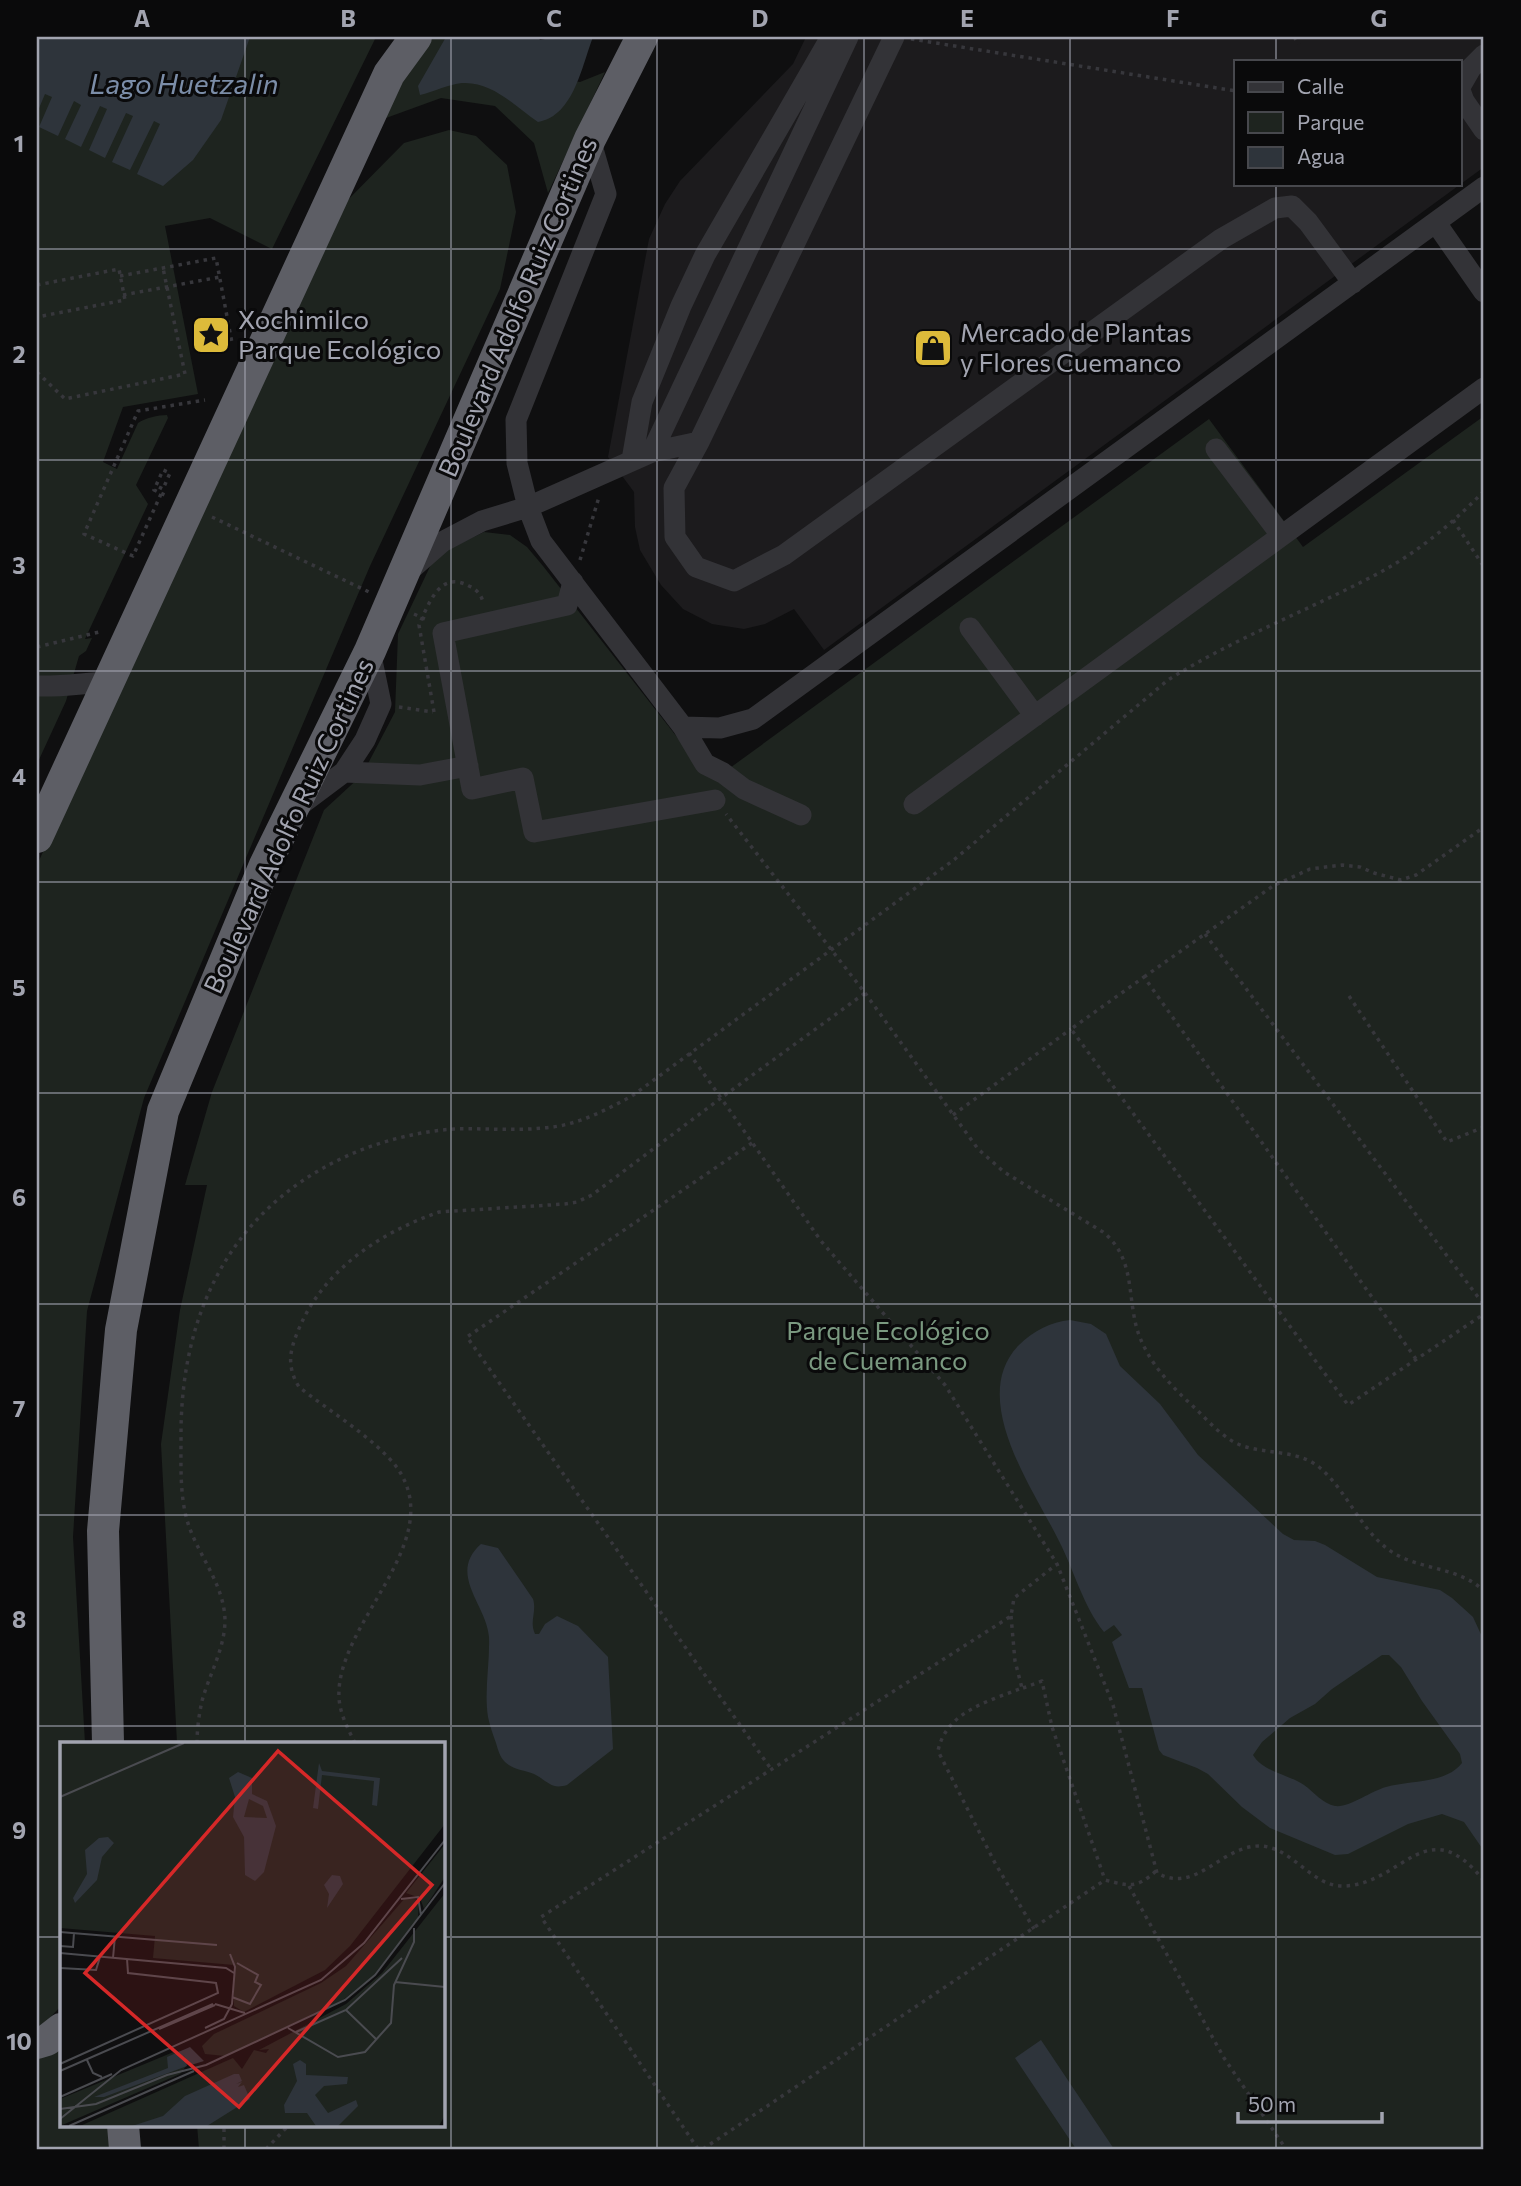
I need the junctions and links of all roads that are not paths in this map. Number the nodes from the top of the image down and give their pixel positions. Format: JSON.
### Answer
{"nodes":[{"id":1,"x":416,"y":37,"type":"edge"},
{"id":2,"x":642,"y":37,"type":"edge"},
{"id":3,"x":831,"y":37,"type":"edge"},
{"id":4,"x":848,"y":37,"type":"edge"},
{"id":5,"x":901,"y":38,"type":"edge"},
{"id":6,"x":1484,"y":55,"type":"edge"},
{"id":7,"x":1462,"y":85,"type":"edge"},
{"id":8,"x":1462,"y":95,"type":"edge"},
{"id":9,"x":1484,"y":130,"type":"edge"},
{"id":10,"x":590,"y":139,"type":"junction"},
{"id":11,"x":1484,"y":187,"type":"edge"},
{"id":12,"x":1436,"y":223,"type":"junction"},
{"id":13,"x":715,"y":237,"type":"junction"},
{"id":14,"x":746,"y":253,"type":"junction"},
{"id":15,"x":1353,"y":283,"type":"junction"},
{"id":16,"x":1484,"y":292,"type":"edge"},
{"id":17,"x":681,"y":306,"type":"junction"},
{"id":18,"x":713,"y":322,"type":"junction"},
{"id":19,"x":1484,"y":388,"type":"edge"},
{"id":20,"x":699,"y":442,"type":"junction"},
{"id":21,"x":1216,"y":449,"type":"dead end"},
{"id":22,"x":642,"y":456,"type":"junction"},
{"id":23,"x":528,"y":507,"type":"junction"},
{"id":24,"x":1280,"y":535,"type":"junction"},
{"id":25,"x":401,"y":577,"type":"junction"},
{"id":26,"x":573,"y":582,"type":"junction"},
{"id":27,"x":970,"y":628,"type":"dead end"},
{"id":28,"x":370,"y":651,"type":"junction"},
{"id":29,"x":108,"y":682,"type":"junction"},
{"id":30,"x":47,"y":687,"type":"edge"},
{"id":31,"x":37,"y":703,"type":"edge"},
{"id":32,"x":1035,"y":716,"type":"junction"},
{"id":33,"x":683,"y":727,"type":"junction"},
{"id":34,"x":468,"y":766,"type":"junction"},
{"id":35,"x":344,"y":772,"type":"junction"},
{"id":36,"x":715,"y":800,"type":"road end"},
{"id":37,"x":914,"y":804,"type":"dead end"},
{"id":38,"x":292,"y":812,"type":"junction"},
{"id":39,"x":801,"y":816,"type":"dead end"},
{"id":40,"x":37,"y":837,"type":"edge"},
{"id":41,"x":108,"y":1742,"type":"edge"},
{"id":42,"x":60,"y":2030,"type":"edge"},
{"id":43,"x":37,"y":2043,"type":"edge"},
{"id":44,"x":123,"y":2126,"type":"edge"},
{"id":45,"x":125,"y":2149,"type":"edge"}],
"edges":[{"from":1,"to":29,"type":"highway"},
{"from":2,"to":10,"type":"highway","name":"Boulevard Adolfo Ruiz Cortines"},
{"from":3,"to":13,"type":"street"},
{"from":4,"to":14,"type":"street"},
{"from":5,"to":20,"type":"street"},
{"from":6,"to":7,"type":"street"},
{"from":8,"to":9,"type":"street"},
{"from":10,"to":23,"type":"street"},
{"from":10,"to":25,"type":"highway","name":"Boulevard Adolfo Ruiz Cortines"},
{"from":11,"to":12,"type":"street"},
{"from":12,"to":15,"type":"street"},
{"from":12,"to":16,"type":"street"},
{"from":13,"to":14,"type":"street"},
{"from":13,"to":17,"type":"street"},
{"from":14,"to":18,"type":"street"},
{"from":15,"to":20,"type":"street"},
{"from":15,"to":33,"type":"street"},
{"from":17,"to":18,"type":"street"},
{"from":17,"to":22,"type":"street"},
{"from":18,"to":22,"type":"street"},
{"from":19,"to":24,"type":"street"},
{"from":20,"to":22,"type":"street"},
{"from":21,"to":24,"type":"street"},
{"from":22,"to":23,"type":"street"},
{"from":23,"to":25,"type":"street"},
{"from":23,"to":26,"type":"street"},
{"from":24,"to":32,"type":"street"},
{"from":25,"to":28,"type":"highway","name":"Boulevard Adolfo Ruiz Cortines"},
{"from":26,"to":33,"type":"street"},
{"from":26,"to":34,"type":"street"},
{"from":27,"to":32,"type":"street"},
{"from":28,"to":35,"type":"street"},
{"from":28,"to":38,"type":"highway","name":"Boulevard Adolfo Ruiz Cortines"},
{"from":29,"to":30,"type":"street"},
{"from":29,"to":40,"type":"highway"},
{"from":30,"to":31,"type":"street"},
{"from":32,"to":37,"type":"street"},
{"from":33,"to":39,"type":"street"},
{"from":34,"to":35,"type":"street"},
{"from":34,"to":36,"type":"street"},
{"from":35,"to":38,"type":"street"},
{"from":38,"to":41,"type":"highway","name":"Boulevard Adolfo Ruiz Cortines"},
{"from":42,"to":43,"type":"highway"},
{"from":44,"to":45,"type":"highway"}]}
